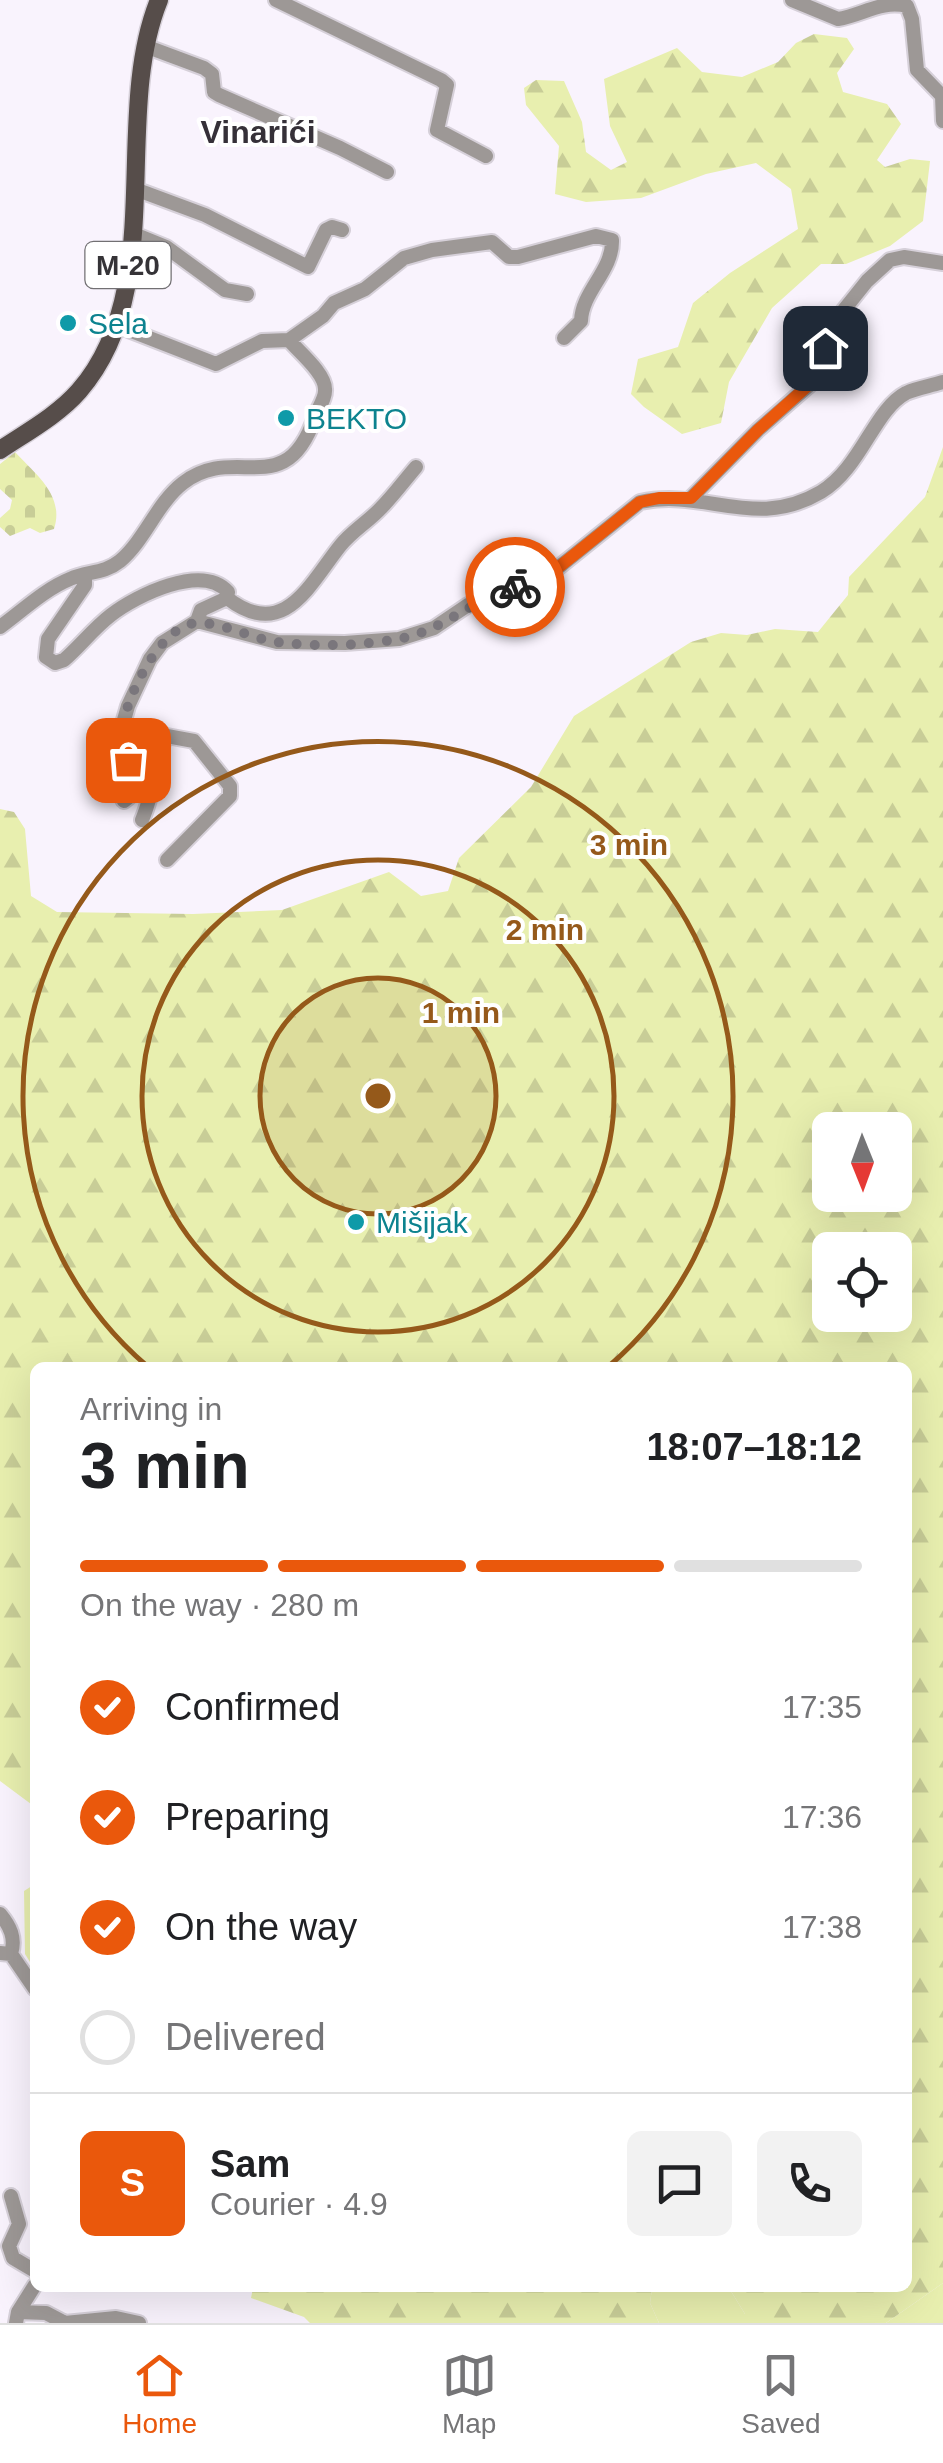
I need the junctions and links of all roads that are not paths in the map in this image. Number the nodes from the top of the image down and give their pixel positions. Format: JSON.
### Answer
{"nodes":[{"id":1,"x":159,"y":0,"type":"edge"},
{"id":2,"x":276,"y":0,"type":"edge"},
{"id":3,"x":792,"y":0,"type":"edge"},
{"id":4,"x":147,"y":38,"type":"junction"},
{"id":5,"x":943,"y":120,"type":"edge"},
{"id":6,"x":486,"y":156,"type":"dead end"},
{"id":7,"x":387,"y":172,"type":"dead end"},
{"id":8,"x":135,"y":189,"type":"junction"},
{"id":9,"x":342,"y":230,"type":"dead end"},
{"id":10,"x":134,"y":234,"type":"junction"},
{"id":11,"x":943,"y":264,"type":"edge"},
{"id":12,"x":247,"y":294,"type":"dead end"},
{"id":13,"x":116,"y":325,"type":"junction"},
{"id":14,"x":564,"y":338,"type":"dead end"},
{"id":15,"x":289,"y":340,"type":"junction"},
{"id":16,"x":943,"y":382,"type":"edge"},
{"id":17,"x":0,"y":450,"type":"edge"},
{"id":18,"x":416,"y":467,"type":"dead end"},
{"id":19,"x":691,"y":498,"type":"junction"},
{"id":20,"x":85,"y":575,"type":"junction"},
{"id":21,"x":227,"y":598,"type":"junction"},
{"id":22,"x":198,"y":622,"type":"junction"},
{"id":23,"x":0,"y":627,"type":"edge"},
{"id":24,"x":166,"y":736,"type":"junction"},
{"id":25,"x":142,"y":820,"type":"dead end"},
{"id":26,"x":167,"y":860,"type":"dead end"},
{"id":27,"x":0,"y":1914,"type":"edge"},
{"id":28,"x":6,"y":1953,"type":"edge"},
{"id":29,"x":30,"y":1983,"type":"edge"},
{"id":30,"x":11,"y":2196,"type":"dead end"},
{"id":31,"x":30,"y":2268,"type":"edge"},
{"id":32,"x":31,"y":2292,"type":"edge"},
{"id":33,"x":17,"y":2318,"type":"edge"},
{"id":34,"x":139,"y":2323,"type":"edge"}],
"edges":[{"from":1,"to":4,"type":"main road","number":"M-20"},
{"from":2,"to":6,"type":"street"},
{"from":3,"to":5,"type":"street"},
{"from":4,"to":7,"type":"street"},
{"from":4,"to":8,"type":"main road","number":"M-20"},
{"from":8,"to":9,"type":"street"},
{"from":8,"to":10,"type":"main road","number":"M-20"},
{"from":10,"to":12,"type":"street"},
{"from":10,"to":13,"type":"main road","number":"M-20"},
{"from":11,"to":19,"type":"street"},
{"from":13,"to":15,"type":"street"},
{"from":13,"to":17,"type":"main road","number":"M-20"},
{"from":14,"to":15,"type":"street"},
{"from":15,"to":20,"type":"street"},
{"from":16,"to":19,"type":"street"},
{"from":18,"to":21,"type":"street"},
{"from":19,"to":22,"type":"street"},
{"from":20,"to":21,"type":"street"},
{"from":20,"to":23,"type":"street"},
{"from":21,"to":22,"type":"street"},
{"from":22,"to":24,"type":"street"},
{"from":24,"to":25,"type":"street"},
{"from":24,"to":26,"type":"street"},
{"from":27,"to":28,"type":"street"},
{"from":28,"to":29,"type":"street"},
{"from":30,"to":31,"type":"street"},
{"from":32,"to":33,"type":"street"},
{"from":33,"to":34,"type":"street"}]}
